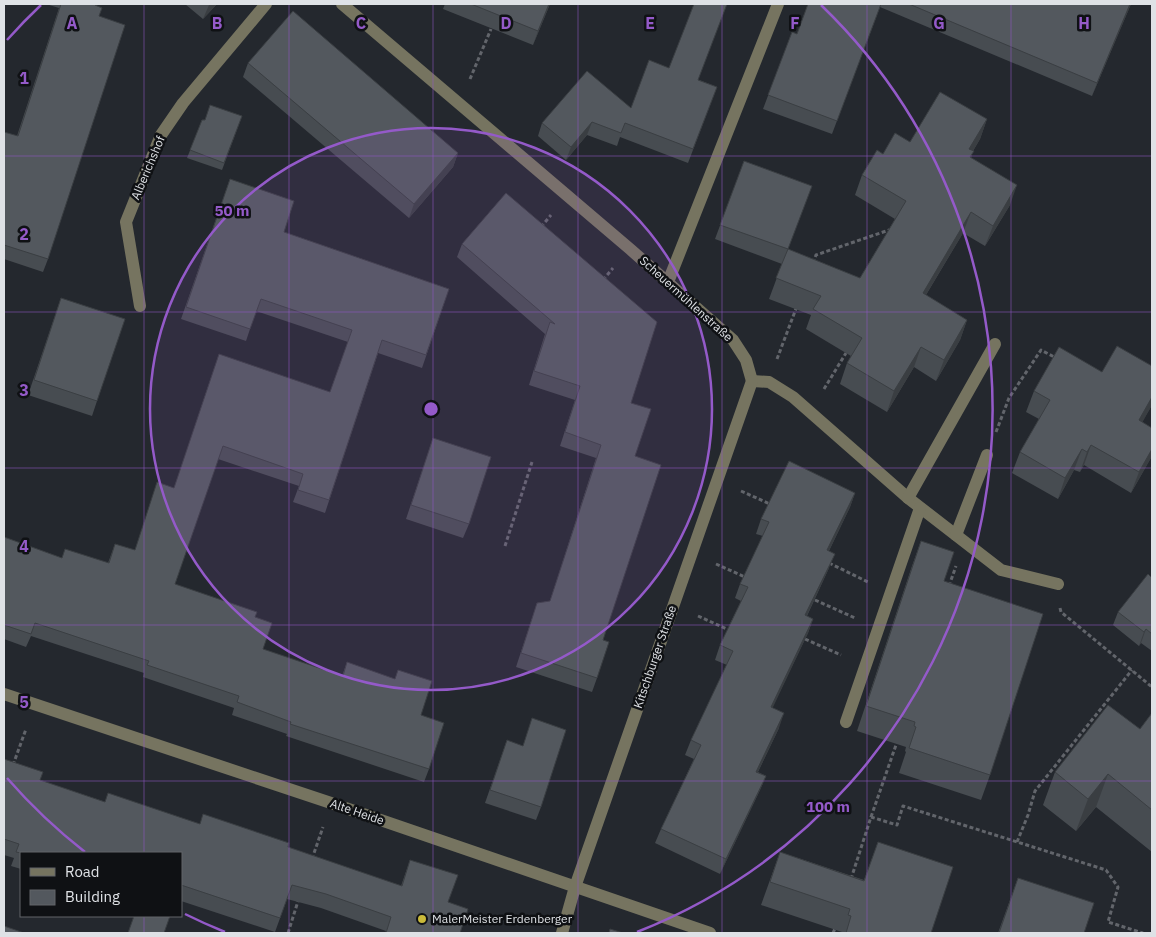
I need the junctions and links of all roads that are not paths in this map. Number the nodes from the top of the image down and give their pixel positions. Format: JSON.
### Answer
{"nodes":[{"id":1,"x":266,"y":4,"type":"edge"},
{"id":2,"x":342,"y":4,"type":"edge"},
{"id":3,"x":778,"y":4,"type":"edge"},
{"id":4,"x":668,"y":282,"type":"junction"},
{"id":5,"x":140,"y":306,"type":"dead end"},
{"id":6,"x":994,"y":344,"type":"dead end"},
{"id":7,"x":752,"y":381,"type":"junction"},
{"id":8,"x":987,"y":455,"type":"road end"},
{"id":9,"x":908,"y":498,"type":"junction"},
{"id":10,"x":920,"y":508,"type":"junction"},
{"id":11,"x":960,"y":538,"type":"junction"},
{"id":12,"x":1058,"y":584,"type":"road end"},
{"id":13,"x":4,"y":694,"type":"edge"},
{"id":14,"x":846,"y":722,"type":"dead end"},
{"id":15,"x":575,"y":887,"type":"junction"},
{"id":16,"x":562,"y":933,"type":"edge"},
{"id":17,"x":710,"y":933,"type":"edge"}],
"edges":[{"from":1,"to":5,"type":"street","name":"Alberichshof"},
{"from":2,"to":4,"type":"street","name":"Scheuermühlenstraße"},
{"from":3,"to":4,"type":"street"},
{"from":4,"to":7,"type":"street","name":"Scheuermühlenstraße"},
{"from":6,"to":9,"type":"street"},
{"from":7,"to":9,"type":"street"},
{"from":7,"to":15,"type":"street","name":"Kitschburger Straße"},
{"from":8,"to":11,"type":"street"},
{"from":9,"to":10,"type":"street"},
{"from":10,"to":11,"type":"street"},
{"from":10,"to":14,"type":"street"},
{"from":11,"to":12,"type":"street"},
{"from":13,"to":15,"type":"street","name":"Alte Heide"},
{"from":15,"to":16,"type":"street","name":"Kitschburger Straße"},
{"from":15,"to":17,"type":"street","name":"Alte Heide"}]}
